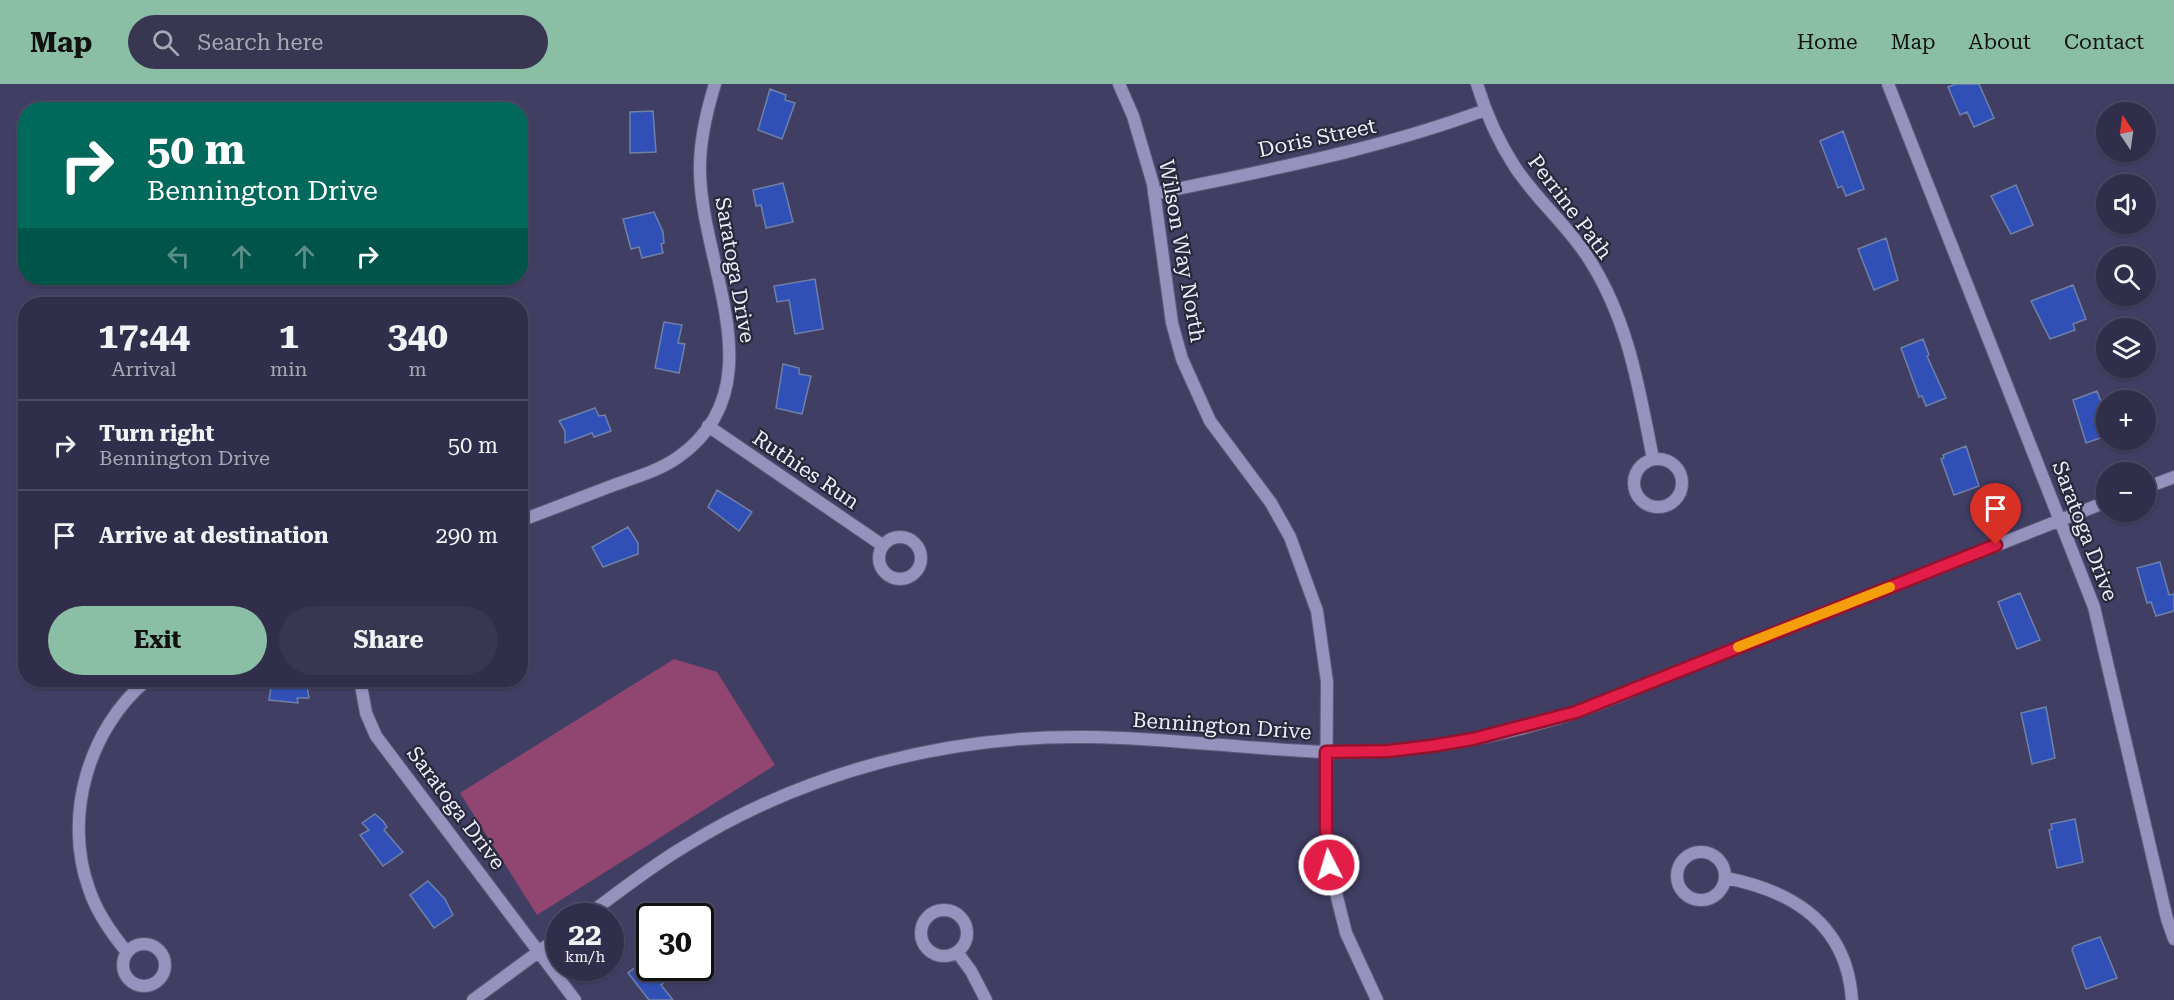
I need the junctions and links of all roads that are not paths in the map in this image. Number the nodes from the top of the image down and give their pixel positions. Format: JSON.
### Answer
{"nodes":[{"id":1,"x":715,"y":84,"type":"edge"},
{"id":2,"x":1119,"y":84,"type":"edge"},
{"id":3,"x":1477,"y":84,"type":"edge"},
{"id":4,"x":1888,"y":84,"type":"edge"},
{"id":5,"x":1485,"y":110,"type":"junction"},
{"id":6,"x":1154,"y":194,"type":"junction"},
{"id":7,"x":708,"y":426,"type":"junction"},
{"id":8,"x":1653,"y":459,"type":"junction"},
{"id":9,"x":2174,"y":477,"type":"edge"},
{"id":10,"x":2156,"y":484,"type":"edge"},
{"id":11,"x":2096,"y":506,"type":"edge"},
{"id":12,"x":528,"y":517,"type":"edge"},
{"id":13,"x":2060,"y":519,"type":"junction"},
{"id":14,"x":882,"y":545,"type":"dead end"},
{"id":15,"x":140,"y":687,"type":"edge"},
{"id":16,"x":361,"y":687,"type":"edge"},
{"id":17,"x":1326,"y":752,"type":"junction"},
{"id":18,"x":1726,"y":878,"type":"junction"},
{"id":19,"x":604,"y":903,"type":"edge"},
{"id":20,"x":2174,"y":939,"type":"edge"},
{"id":21,"x":546,"y":946,"type":"edge"},
{"id":22,"x":540,"y":951,"type":"junction"},
{"id":23,"x":127,"y":952,"type":"dead end"},
{"id":24,"x":957,"y":952,"type":"dead end"},
{"id":25,"x":473,"y":1000,"type":"edge"},
{"id":26,"x":575,"y":1000,"type":"edge"},
{"id":27,"x":986,"y":1000,"type":"edge"},
{"id":28,"x":1377,"y":1000,"type":"edge"},
{"id":29,"x":1852,"y":1000,"type":"edge"}],
"edges":[{"from":1,"to":7,"type":"street","name":"Saratoga Drive"},
{"from":2,"to":6,"type":"street","name":"Wilson Way North"},
{"from":3,"to":5,"type":"street","name":"Perrine Path"},
{"from":4,"to":13,"type":"street","name":"Saratoga Drive"},
{"from":5,"to":6,"type":"street","name":"Doris Street"},
{"from":5,"to":8,"type":"street","name":"Perrine Path"},
{"from":6,"to":17,"type":"street","name":"Wilson Way North"},
{"from":7,"to":12,"type":"street","name":"Saratoga Drive"},
{"from":7,"to":14,"type":"street","name":"Ruthies Run"},
{"from":8,"to":8,"type":"street"},
{"from":9,"to":10,"type":"street"},
{"from":11,"to":13,"type":"street","name":"Bennington Drive"},
{"from":13,"to":17,"type":"street","name":"Bennington Drive"},
{"from":13,"to":20,"type":"street","name":"Saratoga Drive"},
{"from":15,"to":23,"type":"street"},
{"from":16,"to":22,"type":"street","name":"Saratoga Drive"},
{"from":17,"to":19,"type":"street","name":"Bennington Drive"},
{"from":17,"to":28,"type":"street","name":"Wilson Way North"},
{"from":18,"to":18,"type":"street"},
{"from":18,"to":29,"type":"street"},
{"from":21,"to":22,"type":"street"},
{"from":22,"to":25,"type":"street"},
{"from":22,"to":26,"type":"street","name":"Saratoga Drive"},
{"from":24,"to":27,"type":"street"}]}
